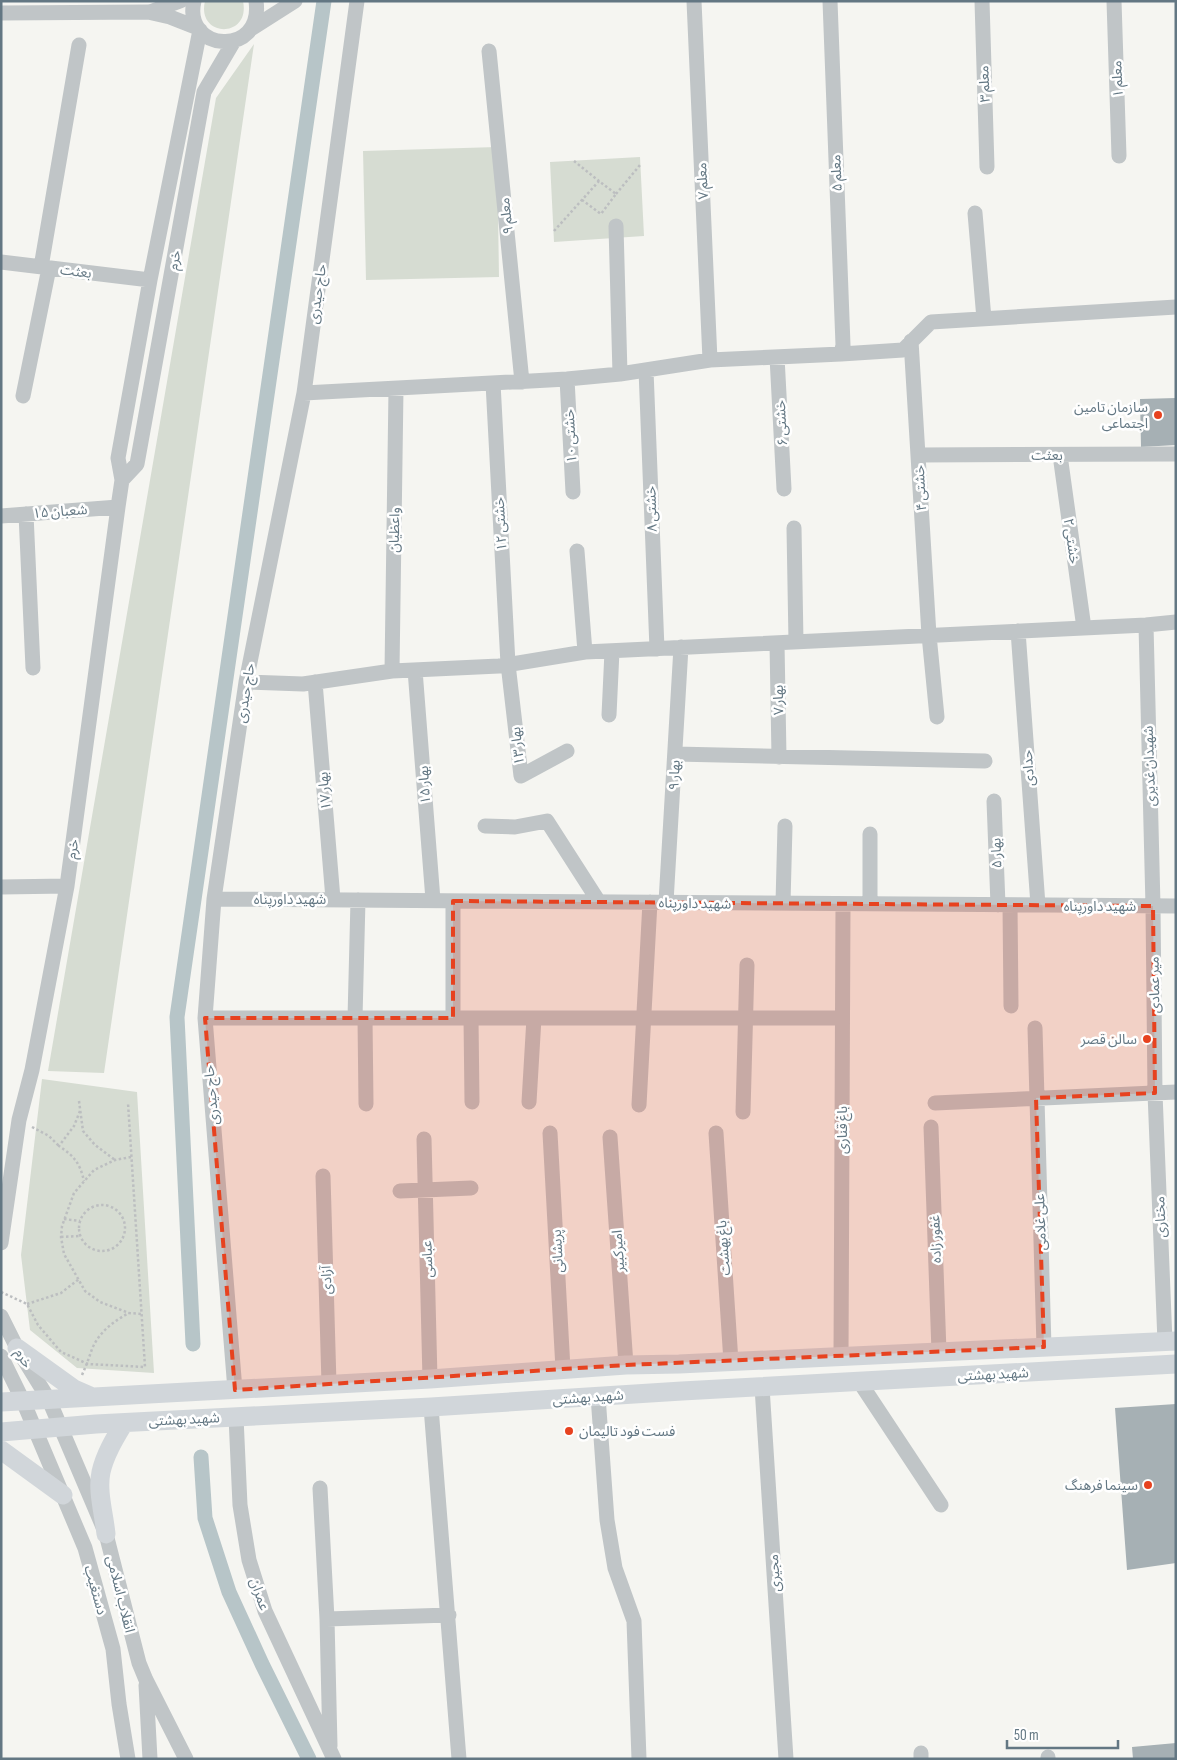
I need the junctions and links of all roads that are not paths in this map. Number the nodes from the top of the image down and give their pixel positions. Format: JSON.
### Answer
{"nodes":[{"id":1,"x":180,"y":1,"type":"edge"},
{"id":2,"x":194,"y":1,"type":"edge"},
{"id":3,"x":256,"y":1,"type":"edge"},
{"id":4,"x":295,"y":1,"type":"edge"},
{"id":5,"x":357,"y":1,"type":"edge"},
{"id":6,"x":694,"y":1,"type":"edge"},
{"id":7,"x":830,"y":1,"type":"edge"},
{"id":8,"x":982,"y":1,"type":"edge"},
{"id":9,"x":1114,"y":1,"type":"edge"},
{"id":10,"x":11,"y":9,"type":"edge"},
{"id":11,"x":148,"y":12,"type":"junction"},
{"id":12,"x":199,"y":29,"type":"junction"},
{"id":13,"x":251,"y":30,"type":"junction"},
{"id":14,"x":234,"y":41,"type":"junction"},
{"id":15,"x":80,"y":45,"type":"dead end"},
{"id":16,"x":489,"y":51,"type":"dead end"},
{"id":17,"x":187,"y":90,"type":"junction"},
{"id":18,"x":204,"y":92,"type":"junction"},
{"id":19,"x":1119,"y":156,"type":"dead end"},
{"id":20,"x":987,"y":167,"type":"dead end"},
{"id":21,"x":975,"y":213,"type":"dead end"},
{"id":22,"x":616,"y":226,"type":"dead end"},
{"id":23,"x":1,"y":262,"type":"edge"},
{"id":24,"x":45,"y":267,"type":"junction"},
{"id":25,"x":150,"y":280,"type":"junction"},
{"id":26,"x":1176,"y":307,"type":"edge"},
{"id":27,"x":984,"y":319,"type":"junction"},
{"id":28,"x":911,"y":341,"type":"junction"},
{"id":29,"x":842,"y":350,"type":"junction"},
{"id":30,"x":777,"y":357,"type":"junction"},
{"id":31,"x":710,"y":360,"type":"junction"},
{"id":32,"x":646,"y":370,"type":"junction"},
{"id":33,"x":620,"y":374,"type":"junction"},
{"id":34,"x":568,"y":379,"type":"junction"},
{"id":35,"x":522,"y":382,"type":"junction"},
{"id":36,"x":493,"y":383,"type":"junction"},
{"id":37,"x":396,"y":388,"type":"junction"},
{"id":38,"x":304,"y":392,"type":"junction"},
{"id":39,"x":23,"y":396,"type":"dead end"},
{"id":40,"x":918,"y":454,"type":"junction"},
{"id":41,"x":1175,"y":454,"type":"edge"},
{"id":42,"x":1060,"y":455,"type":"junction"},
{"id":43,"x":122,"y":480,"type":"junction"},
{"id":44,"x":784,"y":489,"type":"dead end"},
{"id":45,"x":573,"y":492,"type":"dead end"},
{"id":46,"x":118,"y":507,"type":"junction"},
{"id":47,"x":26,"y":514,"type":"junction"},
{"id":48,"x":1,"y":516,"type":"edge"},
{"id":49,"x":794,"y":528,"type":"dead end"},
{"id":50,"x":577,"y":551,"type":"dead end"},
{"id":51,"x":1176,"y":622,"type":"edge"},
{"id":52,"x":1146,"y":625,"type":"junction"},
{"id":53,"x":1084,"y":628,"type":"junction"},
{"id":54,"x":1018,"y":631,"type":"junction"},
{"id":55,"x":929,"y":636,"type":"junction"},
{"id":56,"x":796,"y":642,"type":"junction"},
{"id":57,"x":777,"y":643,"type":"junction"},
{"id":58,"x":681,"y":647,"type":"junction"},
{"id":59,"x":657,"y":649,"type":"junction"},
{"id":60,"x":612,"y":651,"type":"junction"},
{"id":61,"x":585,"y":652,"type":"junction"},
{"id":62,"x":508,"y":664,"type":"junction"},
{"id":63,"x":33,"y":668,"type":"dead end"},
{"id":64,"x":415,"y":670,"type":"junction"},
{"id":65,"x":392,"y":671,"type":"junction"},
{"id":66,"x":246,"y":682,"type":"junction"},
{"id":67,"x":315,"y":682,"type":"junction"},
{"id":68,"x":610,"y":715,"type":"dead end"},
{"id":69,"x":937,"y":717,"type":"dead end"},
{"id":70,"x":567,"y":751,"type":"dead end"},
{"id":71,"x":675,"y":754,"type":"junction"},
{"id":72,"x":778,"y":757,"type":"junction"},
{"id":73,"x":985,"y":762,"type":"dead end"},
{"id":74,"x":994,"y":801,"type":"dead end"},
{"id":75,"x":485,"y":826,"type":"dead end"},
{"id":76,"x":785,"y":826,"type":"dead end"},
{"id":77,"x":870,"y":834,"type":"dead end"},
{"id":78,"x":67,"y":886,"type":"junction"},
{"id":79,"x":1,"y":887,"type":"edge"},
{"id":80,"x":214,"y":899,"type":"junction"},
{"id":81,"x":333,"y":900,"type":"junction"},
{"id":82,"x":358,"y":900,"type":"junction"},
{"id":83,"x":433,"y":900,"type":"junction"},
{"id":84,"x":453,"y":901,"type":"junction"},
{"id":85,"x":599,"y":902,"type":"junction"},
{"id":86,"x":650,"y":902,"type":"junction"},
{"id":87,"x":666,"y":902,"type":"junction"},
{"id":88,"x":784,"y":903,"type":"junction"},
{"id":89,"x":843,"y":904,"type":"junction"},
{"id":90,"x":870,"y":904,"type":"junction"},
{"id":91,"x":1004,"y":905,"type":"junction"},
{"id":92,"x":1038,"y":905,"type":"junction"},
{"id":93,"x":1153,"y":906,"type":"junction"},
{"id":94,"x":1176,"y":906,"type":"edge"},
{"id":95,"x":747,"y":965,"type":"dead end"},
{"id":96,"x":1011,"y":1006,"type":"dead end"},
{"id":97,"x":205,"y":1018,"type":"junction"},
{"id":98,"x":360,"y":1018,"type":"junction"},
{"id":99,"x":453,"y":1018,"type":"junction"},
{"id":100,"x":471,"y":1018,"type":"junction"},
{"id":101,"x":534,"y":1018,"type":"junction"},
{"id":102,"x":644,"y":1018,"type":"junction"},
{"id":103,"x":746,"y":1018,"type":"junction"},
{"id":104,"x":842,"y":1018,"type":"junction"},
{"id":105,"x":1035,"y":1028,"type":"dead end"},
{"id":106,"x":1176,"y":1092,"type":"edge"},
{"id":107,"x":1155,"y":1093,"type":"junction"},
{"id":108,"x":1036,"y":1098,"type":"junction"},
{"id":109,"x":472,"y":1102,"type":"dead end"},
{"id":110,"x":529,"y":1102,"type":"dead end"},
{"id":111,"x":935,"y":1103,"type":"dead end"},
{"id":112,"x":366,"y":1104,"type":"dead end"},
{"id":113,"x":639,"y":1105,"type":"dead end"},
{"id":114,"x":743,"y":1112,"type":"dead end"},
{"id":115,"x":931,"y":1126,"type":"dead end"},
{"id":116,"x":550,"y":1133,"type":"dead end"},
{"id":117,"x":716,"y":1133,"type":"dead end"},
{"id":118,"x":610,"y":1136,"type":"dead end"},
{"id":119,"x":424,"y":1139,"type":"dead end"},
{"id":120,"x":6,"y":1170,"type":"edge"},
{"id":121,"x":323,"y":1176,"type":"dead end"},
{"id":122,"x":471,"y":1188,"type":"dead end"},
{"id":123,"x":425,"y":1190,"type":"junction"},
{"id":124,"x":400,"y":1191,"type":"dead end"},
{"id":125,"x":3,"y":1222,"type":"edge"},
{"id":126,"x":1,"y":1243,"type":"edge"},
{"id":127,"x":1,"y":1316,"type":"edge"},
{"id":128,"x":1171,"y":1342,"type":"edge"},
{"id":129,"x":1044,"y":1347,"type":"junction"},
{"id":130,"x":9,"y":1352,"type":"edge"},
{"id":131,"x":939,"y":1352,"type":"junction"},
{"id":132,"x":841,"y":1357,"type":"junction"},
{"id":133,"x":731,"y":1362,"type":"junction"},
{"id":134,"x":1176,"y":1364,"type":"edge"},
{"id":135,"x":626,"y":1365,"type":"junction"},
{"id":136,"x":564,"y":1369,"type":"junction"},
{"id":137,"x":430,"y":1379,"type":"junction"},
{"id":138,"x":859,"y":1381,"type":"junction"},
{"id":139,"x":330,"y":1384,"type":"junction"},
{"id":140,"x":762,"y":1387,"type":"junction"},
{"id":141,"x":235,"y":1390,"type":"junction"},
{"id":142,"x":598,"y":1396,"type":"junction"},
{"id":143,"x":91,"y":1397,"type":"junction"},
{"id":144,"x":49,"y":1400,"type":"junction"},
{"id":145,"x":23,"y":1401,"type":"junction"},
{"id":146,"x":1,"y":1402,"type":"edge"},
{"id":147,"x":431,"y":1407,"type":"junction"},
{"id":148,"x":236,"y":1417,"type":"junction"},
{"id":149,"x":124,"y":1422,"type":"junction"},
{"id":150,"x":61,"y":1427,"type":"junction"},
{"id":151,"x":34,"y":1430,"type":"junction"},
{"id":152,"x":1,"y":1432,"type":"edge"},
{"id":153,"x":1,"y":1450,"type":"edge"},
{"id":154,"x":320,"y":1488,"type":"dead end"},
{"id":155,"x":63,"y":1495,"type":"junction"},
{"id":156,"x":940,"y":1505,"type":"dead end"},
{"id":157,"x":106,"y":1534,"type":"junction"},
{"id":158,"x":448,"y":1615,"type":"junction"},
{"id":159,"x":326,"y":1619,"type":"junction"},
{"id":160,"x":146,"y":1680,"type":"junction"},
{"id":161,"x":332,"y":1756,"type":"edge"},
{"id":162,"x":128,"y":1759,"type":"edge"},
{"id":163,"x":150,"y":1759,"type":"edge"},
{"id":164,"x":186,"y":1759,"type":"edge"},
{"id":165,"x":459,"y":1759,"type":"edge"},
{"id":166,"x":639,"y":1759,"type":"edge"},
{"id":167,"x":786,"y":1759,"type":"edge"}],
"edges":[{"from":1,"to":11,"type":"street"},
{"from":2,"to":12,"type":"street"},
{"from":3,"to":13,"type":"street"},
{"from":4,"to":13,"type":"street"},
{"from":5,"to":38,"type":"street","name":"حاج حیدری"},
{"from":6,"to":31,"type":"street","name":"معلم ۷"},
{"from":7,"to":29,"type":"street","name":"معلم ۵"},
{"from":8,"to":20,"type":"street","name":"معلم ۳"},
{"from":9,"to":19,"type":"street","name":"معلم ۱"},
{"from":10,"to":11,"type":"street"},
{"from":11,"to":12,"type":"street"},
{"from":12,"to":14,"type":"street"},
{"from":12,"to":17,"type":"street","name":"خرم"},
{"from":13,"to":14,"type":"street"},
{"from":14,"to":18,"type":"street","name":"خرم"},
{"from":15,"to":24,"type":"street"},
{"from":16,"to":35,"type":"street","name":"معلم ۹"},
{"from":17,"to":18,"type":"street"},
{"from":17,"to":25,"type":"street","name":"خرم"},
{"from":18,"to":43,"type":"street","name":"خرم"},
{"from":21,"to":27,"type":"street"},
{"from":22,"to":33,"type":"street"},
{"from":23,"to":24,"type":"street","name":"بعثت"},
{"from":24,"to":25,"type":"street","name":"بعثت"},
{"from":24,"to":39,"type":"street"},
{"from":25,"to":43,"type":"street","name":"خرم"},
{"from":26,"to":27,"type":"street"},
{"from":27,"to":28,"type":"street"},
{"from":28,"to":29,"type":"street"},
{"from":28,"to":40,"type":"street","name":"خشتی ۴"},
{"from":29,"to":30,"type":"street"},
{"from":30,"to":31,"type":"street"},
{"from":30,"to":44,"type":"street","name":"خشتی ۶"},
{"from":31,"to":32,"type":"street"},
{"from":32,"to":33,"type":"street"},
{"from":32,"to":59,"type":"street","name":"خشتی ۸"},
{"from":33,"to":34,"type":"street"},
{"from":34,"to":35,"type":"street"},
{"from":34,"to":45,"type":"street","name":"خشتی ۱۰"},
{"from":35,"to":36,"type":"street"},
{"from":36,"to":37,"type":"street"},
{"from":36,"to":62,"type":"street","name":"خشتی ۱۲"},
{"from":37,"to":38,"type":"street"},
{"from":37,"to":65,"type":"street","name":"واعظیان"},
{"from":38,"to":66,"type":"street","name":"حاج حیدری"},
{"from":40,"to":42,"type":"street","name":"بعثت"},
{"from":40,"to":55,"type":"street","name":"خشتی ۴"},
{"from":41,"to":42,"type":"street","name":"بعثت"},
{"from":42,"to":53,"type":"street","name":"خشتی ۲"},
{"from":43,"to":46,"type":"street","name":"خرم"},
{"from":46,"to":47,"type":"street","name":"۱۵ شعبان"},
{"from":46,"to":78,"type":"street","name":"خرم"},
{"from":47,"to":48,"type":"street","name":"۱۵ شعبان"},
{"from":47,"to":63,"type":"street"},
{"from":49,"to":56,"type":"street"},
{"from":50,"to":61,"type":"street"},
{"from":51,"to":52,"type":"street"},
{"from":52,"to":53,"type":"street"},
{"from":52,"to":93,"type":"street","name":"شهیدان غدیری"},
{"from":53,"to":54,"type":"street"},
{"from":54,"to":55,"type":"street"},
{"from":54,"to":92,"type":"street","name":"حدادی"},
{"from":55,"to":56,"type":"street"},
{"from":55,"to":69,"type":"street"},
{"from":56,"to":57,"type":"street"},
{"from":57,"to":58,"type":"street"},
{"from":57,"to":72,"type":"street","name":"بهار ۷"},
{"from":58,"to":59,"type":"street"},
{"from":58,"to":71,"type":"street","name":"بهار ۹"},
{"from":59,"to":60,"type":"street"},
{"from":60,"to":61,"type":"street"},
{"from":60,"to":68,"type":"street"},
{"from":61,"to":62,"type":"street"},
{"from":62,"to":64,"type":"street"},
{"from":62,"to":70,"type":"street","name":"بهار ۱۳"},
{"from":64,"to":65,"type":"street"},
{"from":64,"to":83,"type":"street","name":"بهار ۱۵"},
{"from":65,"to":67,"type":"street"},
{"from":66,"to":67,"type":"street"},
{"from":66,"to":80,"type":"street","name":"حاج حیدری"},
{"from":67,"to":81,"type":"street","name":"بهار ۱۷"},
{"from":71,"to":72,"type":"street"},
{"from":71,"to":87,"type":"street","name":"بهار ۹"},
{"from":72,"to":73,"type":"street"},
{"from":74,"to":91,"type":"street","name":"بهار ۵"},
{"from":75,"to":85,"type":"street"},
{"from":76,"to":88,"type":"street"},
{"from":77,"to":90,"type":"street"},
{"from":78,"to":79,"type":"street"},
{"from":78,"to":120,"type":"street","name":"خرم"},
{"from":80,"to":81,"type":"street","name":"شهید داورپناه"},
{"from":80,"to":97,"type":"street","name":"حاج حیدری"},
{"from":81,"to":82,"type":"street","name":"شهید داورپناه"},
{"from":82,"to":83,"type":"street","name":"شهید داورپناه"},
{"from":82,"to":98,"type":"street"},
{"from":83,"to":84,"type":"street","name":"شهید داورپناه"},
{"from":84,"to":85,"type":"street","name":"شهید داورپناه"},
{"from":84,"to":99,"type":"street"},
{"from":85,"to":86,"type":"street","name":"شهید داورپناه"},
{"from":86,"to":87,"type":"street","name":"شهید داورپناه"},
{"from":86,"to":102,"type":"street"},
{"from":87,"to":88,"type":"street","name":"شهید داورپناه"},
{"from":88,"to":89,"type":"street","name":"شهید داورپناه"},
{"from":89,"to":90,"type":"street","name":"شهید داورپناه"},
{"from":89,"to":104,"type":"street","name":"باغ قناری"},
{"from":90,"to":91,"type":"street","name":"شهید داورپناه"},
{"from":91,"to":92,"type":"street","name":"شهید داورپناه"},
{"from":91,"to":96,"type":"street","name":"بهار ۵"},
{"from":92,"to":93,"type":"street","name":"شهید داورپناه"},
{"from":93,"to":94,"type":"street","name":"شهید داورپناه"},
{"from":93,"to":107,"type":"street","name":"میر عمادی"},
{"from":95,"to":103,"type":"street"},
{"from":97,"to":98,"type":"street"},
{"from":97,"to":141,"type":"street","name":"حاج حیدری"},
{"from":98,"to":99,"type":"street"},
{"from":98,"to":112,"type":"street"},
{"from":99,"to":100,"type":"street"},
{"from":100,"to":101,"type":"street"},
{"from":100,"to":109,"type":"street"},
{"from":101,"to":102,"type":"street"},
{"from":101,"to":110,"type":"street"},
{"from":102,"to":103,"type":"street"},
{"from":102,"to":113,"type":"street"},
{"from":103,"to":104,"type":"street"},
{"from":103,"to":114,"type":"street"},
{"from":104,"to":132,"type":"street","name":"باغ قناری"},
{"from":105,"to":108,"type":"street","name":"علی غلامی"},
{"from":106,"to":107,"type":"street"},
{"from":107,"to":108,"type":"street"},
{"from":107,"to":128,"type":"street","name":"مختاری"},
{"from":108,"to":111,"type":"street"},
{"from":108,"to":129,"type":"street","name":"علی غلامی"},
{"from":115,"to":131,"type":"street","name":"غفور زاده"},
{"from":116,"to":136,"type":"street","name":"پریشانی"},
{"from":117,"to":133,"type":"street","name":"باغ بهشت"},
{"from":118,"to":135,"type":"street","name":"امیرکبیر"},
{"from":119,"to":123,"type":"street","name":"عباسی"},
{"from":120,"to":125,"type":"street","name":"خرم"},
{"from":121,"to":139,"type":"street","name":"آزادی"},
{"from":122,"to":123,"type":"street"},
{"from":123,"to":124,"type":"street"},
{"from":123,"to":137,"type":"street","name":"عباسی"},
{"from":125,"to":126,"type":"street","name":"خرم"},
{"from":127,"to":130,"type":"street","name":"خرم"},
{"from":128,"to":129,"type":"main road","name":"شهید بهشتی"},
{"from":129,"to":131,"type":"main road","name":"شهید بهشتی"},
{"from":130,"to":143,"type":"main road"},
{"from":130,"to":144,"type":"street","name":"خرم"},
{"from":130,"to":145,"type":"street","name":"خرم"},
{"from":131,"to":132,"type":"main road","name":"شهید بهشتی"},
{"from":132,"to":133,"type":"main road","name":"شهید بهشتی"},
{"from":133,"to":135,"type":"main road","name":"شهید بهشتی"},
{"from":134,"to":138,"type":"main road","name":"شهید بهشتی"},
{"from":135,"to":136,"type":"main road","name":"شهید بهشتی"},
{"from":136,"to":137,"type":"main road","name":"شهید بهشتی"},
{"from":137,"to":139,"type":"main road","name":"شهید بهشتی"},
{"from":138,"to":140,"type":"main road","name":"شهید بهشتی"},
{"from":138,"to":156,"type":"street"},
{"from":139,"to":141,"type":"main road","name":"شهید بهشتی"},
{"from":140,"to":142,"type":"main road","name":"شهید بهشتی"},
{"from":140,"to":167,"type":"street","name":"مجیری"},
{"from":141,"to":143,"type":"main road","name":"شهید بهشتی"},
{"from":142,"to":147,"type":"main road","name":"شهید بهشتی"},
{"from":142,"to":166,"type":"street"},
{"from":143,"to":144,"type":"main road","name":"شهید بهشتی"},
{"from":144,"to":145,"type":"main road","name":"شهید بهشتی"},
{"from":144,"to":150,"type":"street","name":"خرم"},
{"from":145,"to":146,"type":"main road","name":"شهید بهشتی"},
{"from":145,"to":151,"type":"street","name":"خرم"},
{"from":147,"to":148,"type":"main road","name":"شهید بهشتی"},
{"from":147,"to":158,"type":"street"},
{"from":148,"to":149,"type":"main road","name":"شهید بهشتی"},
{"from":148,"to":161,"type":"street","name":"عمران"},
{"from":149,"to":150,"type":"main road","name":"شهید بهشتی"},
{"from":149,"to":157,"type":"main road"},
{"from":150,"to":151,"type":"main road","name":"شهید بهشتی"},
{"from":150,"to":157,"type":"street","name":"انقلاب اسلامی"},
{"from":151,"to":152,"type":"main road","name":"شهید بهشتی"},
{"from":151,"to":155,"type":"street","name":"دستغیب"},
{"from":153,"to":155,"type":"main road"},
{"from":154,"to":159,"type":"street"},
{"from":155,"to":162,"type":"street","name":"دستغیب"},
{"from":157,"to":160,"type":"street","name":"انقلاب اسلامی"},
{"from":158,"to":159,"type":"street"},
{"from":158,"to":165,"type":"street"},
{"from":159,"to":161,"type":"street"},
{"from":160,"to":163,"type":"street"},
{"from":160,"to":164,"type":"street","name":"انقلاب اسلامی"}]}
